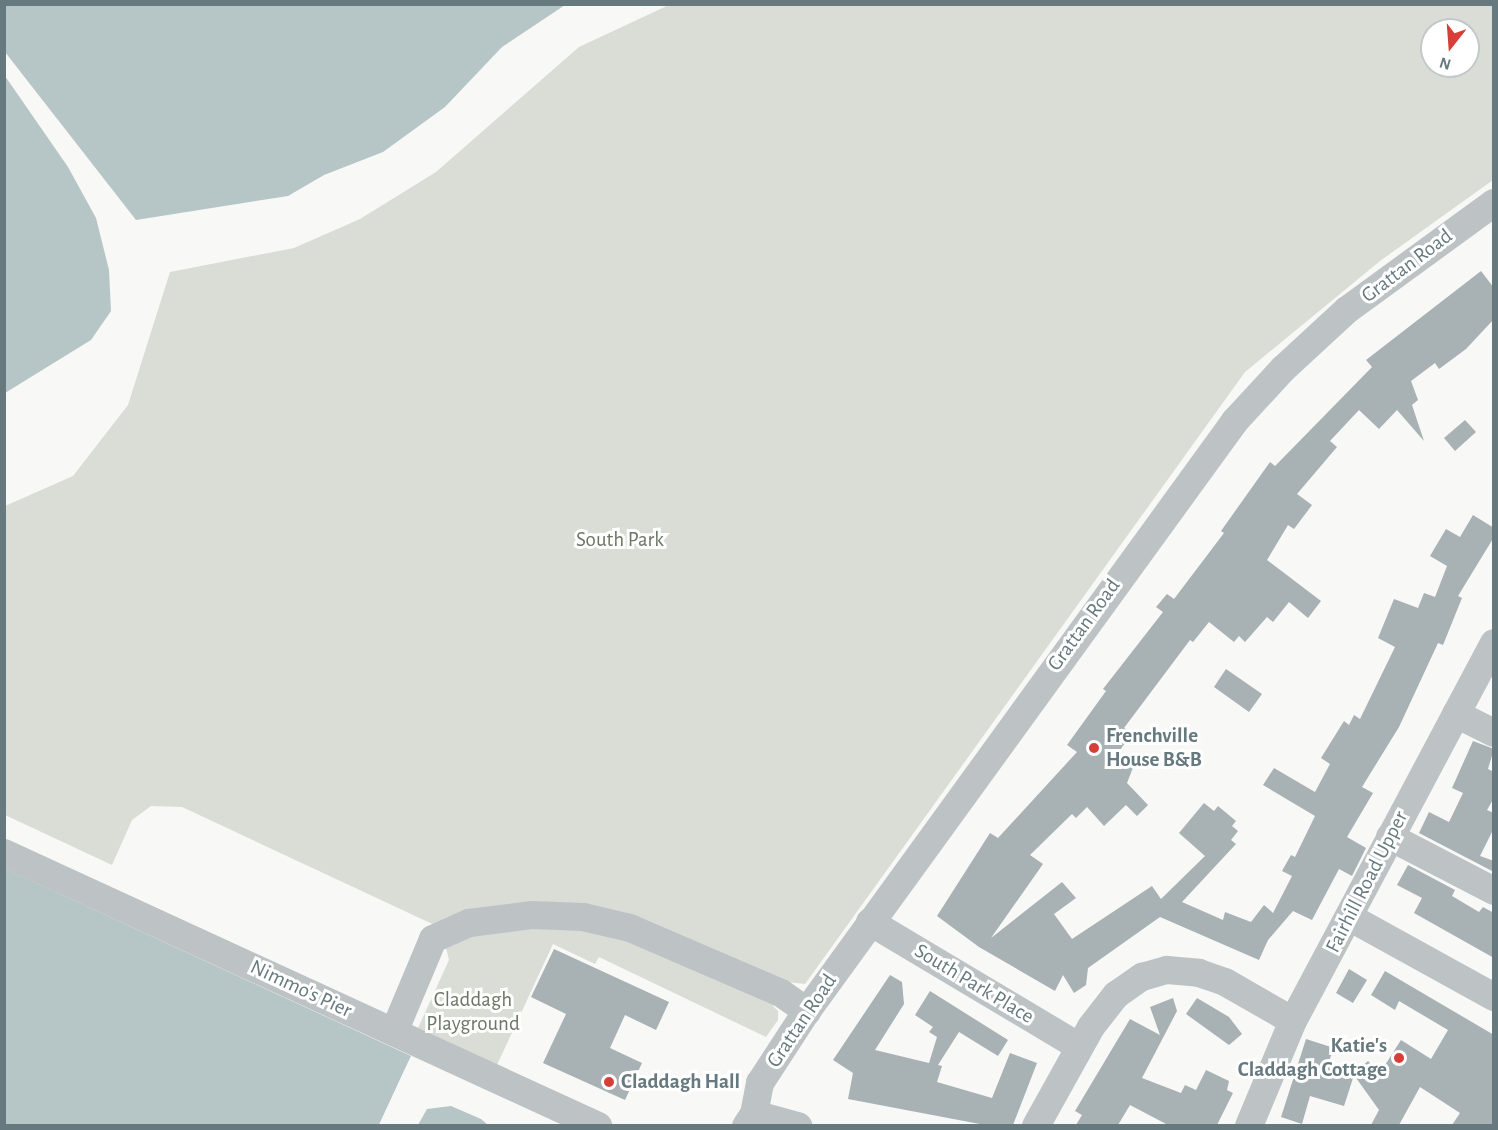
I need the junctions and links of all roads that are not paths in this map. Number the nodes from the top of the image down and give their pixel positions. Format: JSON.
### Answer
{"nodes":[{"id":1,"x":1494,"y":203,"type":"edge"},
{"id":2,"x":1493,"y":645,"type":"edge"},
{"id":3,"x":1456,"y":714,"type":"junction"},
{"id":4,"x":1494,"y":733,"type":"edge"},
{"id":5,"x":1390,"y":837,"type":"junction"},
{"id":6,"x":4,"y":853,"type":"edge"},
{"id":7,"x":1494,"y":891,"type":"edge"},
{"id":8,"x":1349,"y":917,"type":"junction"},
{"id":9,"x":870,"y":922,"type":"junction"},
{"id":10,"x":1494,"y":997,"type":"edge"},
{"id":11,"x":807,"y":1011,"type":"junction"},
{"id":12,"x":1293,"y":1021,"type":"junction"},
{"id":13,"x":406,"y":1037,"type":"junction"},
{"id":14,"x":1078,"y":1046,"type":"junction"},
{"id":15,"x":549,"y":1116,"type":"edge"},
{"id":16,"x":750,"y":1120,"type":"edge"},
{"id":17,"x":598,"y":1125,"type":"edge"},
{"id":18,"x":798,"y":1125,"type":"edge"},
{"id":19,"x":1036,"y":1125,"type":"edge"},
{"id":20,"x":1249,"y":1125,"type":"edge"}],
"edges":[{"from":1,"to":9,"type":"street","name":"Grattan Road"},
{"from":2,"to":3,"type":"street","name":"Fairhill Road Upper"},
{"from":3,"to":4,"type":"street"},
{"from":3,"to":5,"type":"street","name":"Fairhill Road Upper"},
{"from":5,"to":7,"type":"street"},
{"from":5,"to":8,"type":"street","name":"Fairhill Road Upper"},
{"from":6,"to":13,"type":"street","name":"Nimmo's Pier"},
{"from":8,"to":10,"type":"street"},
{"from":8,"to":12,"type":"street","name":"Fairhill Road Upper"},
{"from":9,"to":11,"type":"street","name":"Grattan Road"},
{"from":9,"to":14,"type":"street","name":"South Park Place"},
{"from":11,"to":13,"type":"street"},
{"from":11,"to":16,"type":"street","name":"Grattan Road"},
{"from":12,"to":14,"type":"street"},
{"from":12,"to":20,"type":"street","name":"Fairhill Road Upper"},
{"from":13,"to":15,"type":"street","name":"Nimmo's Pier"},
{"from":14,"to":19,"type":"street"},
{"from":15,"to":17,"type":"street","name":"Nimmo's Pier"},
{"from":16,"to":18,"type":"street"}]}
